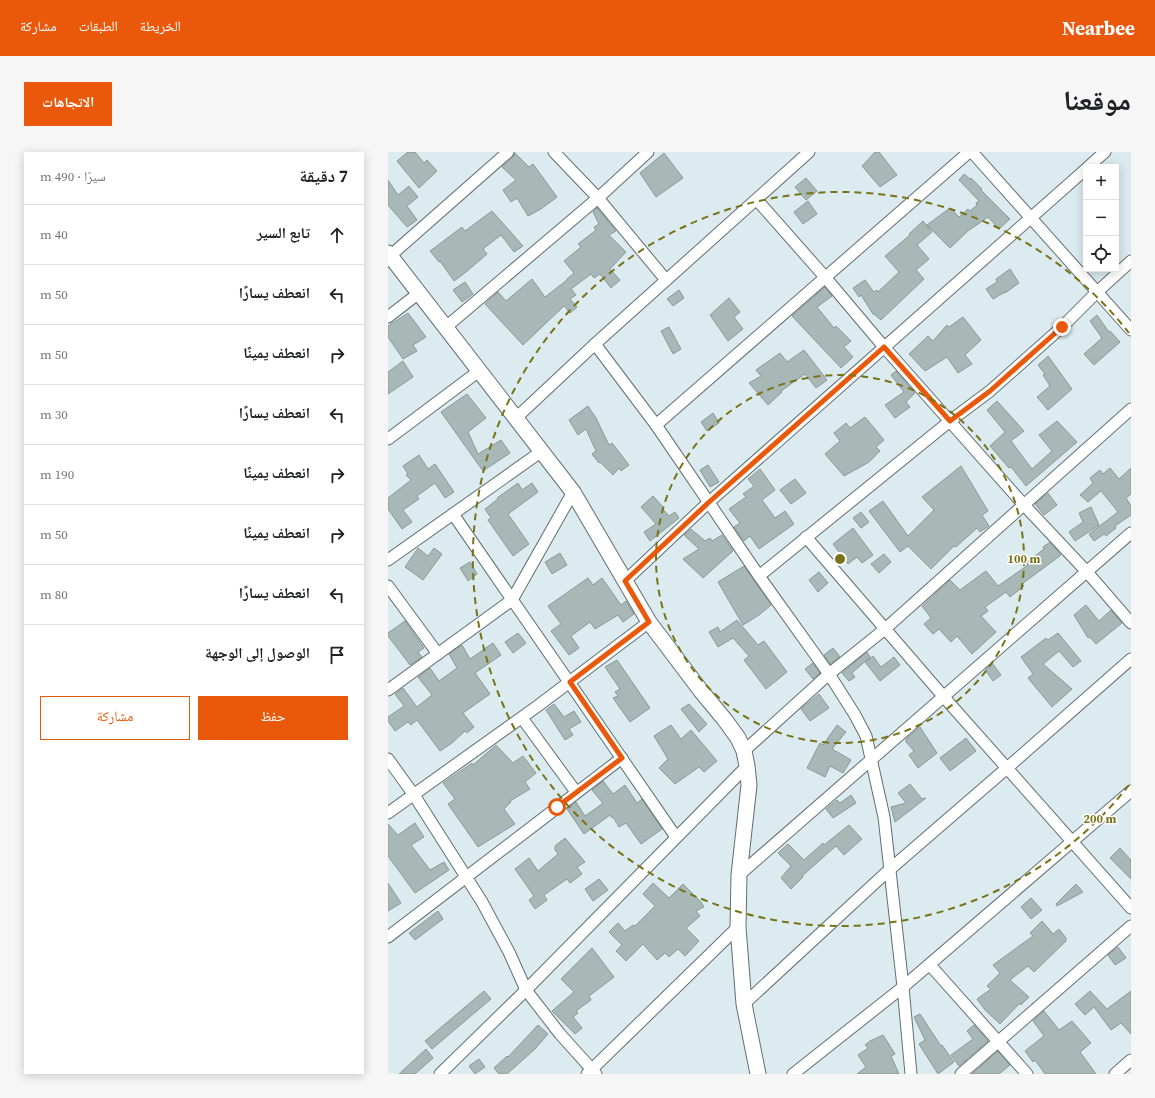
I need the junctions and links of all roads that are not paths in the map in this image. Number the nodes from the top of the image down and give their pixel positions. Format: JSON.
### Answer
{"nodes":[{"id":1,"x":508,"y":152,"type":"edge"},
{"id":2,"x":554,"y":152,"type":"edge"},
{"id":3,"x":648,"y":152,"type":"edge"},
{"id":4,"x":809,"y":152,"type":"edge"},
{"id":5,"x":971,"y":152,"type":"edge"},
{"id":6,"x":1105,"y":152,"type":"edge"},
{"id":7,"x":1091,"y":164,"type":"edge"},
{"id":8,"x":1083,"y":172,"type":"edge"},
{"id":9,"x":598,"y":198,"type":"junction"},
{"id":10,"x":757,"y":200,"type":"junction"},
{"id":11,"x":1031,"y":218,"type":"junction"},
{"id":12,"x":389,"y":254,"type":"edge"},
{"id":13,"x":1131,"y":261,"type":"edge"},
{"id":14,"x":825,"y":277,"type":"junction"},
{"id":15,"x":666,"y":280,"type":"junction"},
{"id":16,"x":1097,"y":292,"type":"junction"},
{"id":17,"x":420,"y":293,"type":"junction"},
{"id":18,"x":388,"y":317,"type":"edge"},
{"id":19,"x":446,"y":327,"type":"junction"},
{"id":20,"x":1131,"y":330,"type":"edge"},
{"id":21,"x":595,"y":344,"type":"junction"},
{"id":22,"x":884,"y":347,"type":"junction"},
{"id":23,"x":479,"y":371,"type":"junction"},
{"id":24,"x":1131,"y":409,"type":"edge"},
{"id":25,"x":516,"y":418,"type":"junction"},
{"id":26,"x":950,"y":421,"type":"junction"},
{"id":27,"x":656,"y":425,"type":"junction"},
{"id":28,"x":388,"y":439,"type":"edge"},
{"id":29,"x":542,"y":451,"type":"junction"},
{"id":30,"x":573,"y":492,"type":"junction"},
{"id":31,"x":708,"y":503,"type":"junction"},
{"id":32,"x":1024,"y":505,"type":"junction"},
{"id":33,"x":453,"y":514,"type":"junction"},
{"id":34,"x":1131,"y":533,"type":"edge"},
{"id":35,"x":806,"y":537,"type":"junction"},
{"id":36,"x":388,"y":560,"type":"edge"},
{"id":37,"x":1087,"y":572,"type":"junction"},
{"id":38,"x":759,"y":576,"type":"junction"},
{"id":39,"x":625,"y":581,"type":"junction"},
{"id":40,"x":388,"y":586,"type":"edge"},
{"id":41,"x":512,"y":600,"type":"junction"},
{"id":42,"x":649,"y":622,"type":"junction"},
{"id":43,"x":1131,"y":623,"type":"edge"},
{"id":44,"x":885,"y":629,"type":"junction"},
{"id":45,"x":438,"y":654,"type":"junction"},
{"id":46,"x":1131,"y":659,"type":"edge"},
{"id":47,"x":829,"y":674,"type":"junction"},
{"id":48,"x":570,"y":682,"type":"junction"},
{"id":49,"x":388,"y":690,"type":"edge"},
{"id":50,"x":943,"y":696,"type":"junction"},
{"id":51,"x":522,"y":718,"type":"junction"},
{"id":52,"x":622,"y":758,"type":"junction"},
{"id":53,"x":746,"y":758,"type":"junction"},
{"id":54,"x":872,"y":758,"type":"junction"},
{"id":55,"x":388,"y":759,"type":"edge"},
{"id":56,"x":1007,"y":768,"type":"junction"},
{"id":57,"x":1131,"y":791,"type":"edge"},
{"id":58,"x":576,"y":792,"type":"junction"},
{"id":59,"x":414,"y":795,"type":"junction"},
{"id":60,"x":388,"y":813,"type":"edge"},
{"id":61,"x":676,"y":837,"type":"junction"},
{"id":62,"x":1072,"y":841,"type":"junction"},
{"id":63,"x":890,"y":870,"type":"junction"},
{"id":64,"x":739,"y":875,"type":"junction"},
{"id":65,"x":466,"y":876,"type":"junction"},
{"id":66,"x":1131,"y":908,"type":"edge"},
{"id":67,"x":1131,"y":926,"type":"edge"},
{"id":68,"x":738,"y":927,"type":"junction"},
{"id":69,"x":388,"y":937,"type":"edge"},
{"id":70,"x":930,"y":965,"type":"junction"},
{"id":71,"x":903,"y":988,"type":"junction"},
{"id":72,"x":526,"y":990,"type":"junction"},
{"id":73,"x":744,"y":1004,"type":"junction"},
{"id":74,"x":998,"y":1042,"type":"junction"},
{"id":75,"x":1131,"y":1060,"type":"edge"},
{"id":76,"x":592,"y":1072,"type":"edge"},
{"id":77,"x":440,"y":1074,"type":"edge"},
{"id":78,"x":758,"y":1074,"type":"edge"},
{"id":79,"x":793,"y":1074,"type":"edge"},
{"id":80,"x":911,"y":1074,"type":"edge"},
{"id":81,"x":961,"y":1074,"type":"edge"},
{"id":82,"x":1027,"y":1074,"type":"edge"},
{"id":83,"x":1115,"y":1074,"type":"edge"}],
"edges":[{"from":1,"to":12,"type":"street"},
{"from":2,"to":9,"type":"street"},
{"from":3,"to":9,"type":"street"},
{"from":4,"to":10,"type":"street"},
{"from":5,"to":11,"type":"street"},
{"from":5,"to":14,"type":"street"},
{"from":6,"to":7,"type":"street"},
{"from":8,"to":11,"type":"street"},
{"from":9,"to":15,"type":"street"},
{"from":9,"to":19,"type":"street"},
{"from":10,"to":14,"type":"street"},
{"from":10,"to":15,"type":"street"},
{"from":11,"to":16,"type":"street"},
{"from":11,"to":22,"type":"street"},
{"from":12,"to":17,"type":"street"},
{"from":13,"to":16,"type":"street"},
{"from":14,"to":22,"type":"street"},
{"from":14,"to":27,"type":"street"},
{"from":15,"to":21,"type":"street"},
{"from":16,"to":20,"type":"street"},
{"from":16,"to":26,"type":"street"},
{"from":17,"to":18,"type":"street"},
{"from":17,"to":19,"type":"street"},
{"from":19,"to":23,"type":"street"},
{"from":21,"to":25,"type":"street"},
{"from":21,"to":27,"type":"street"},
{"from":22,"to":26,"type":"street"},
{"from":22,"to":31,"type":"street"},
{"from":23,"to":25,"type":"street"},
{"from":23,"to":28,"type":"street"},
{"from":24,"to":32,"type":"street"},
{"from":25,"to":29,"type":"street"},
{"from":26,"to":32,"type":"street"},
{"from":26,"to":35,"type":"street"},
{"from":27,"to":31,"type":"street"},
{"from":29,"to":30,"type":"street"},
{"from":29,"to":33,"type":"street"},
{"from":30,"to":39,"type":"street"},
{"from":30,"to":41,"type":"street"},
{"from":31,"to":38,"type":"street"},
{"from":31,"to":39,"type":"street"},
{"from":32,"to":37,"type":"street"},
{"from":32,"to":44,"type":"street"},
{"from":33,"to":36,"type":"street"},
{"from":33,"to":41,"type":"street"},
{"from":34,"to":37,"type":"street"},
{"from":35,"to":38,"type":"street"},
{"from":35,"to":44,"type":"street"},
{"from":37,"to":43,"type":"street"},
{"from":37,"to":50,"type":"street"},
{"from":38,"to":47,"type":"street"},
{"from":39,"to":42,"type":"street"},
{"from":40,"to":45,"type":"street"},
{"from":41,"to":45,"type":"street"},
{"from":41,"to":48,"type":"street"},
{"from":42,"to":48,"type":"street"},
{"from":42,"to":53,"type":"street"},
{"from":44,"to":47,"type":"street"},
{"from":44,"to":50,"type":"street"},
{"from":45,"to":49,"type":"street"},
{"from":46,"to":56,"type":"street"},
{"from":47,"to":53,"type":"street"},
{"from":47,"to":54,"type":"street"},
{"from":48,"to":51,"type":"street"},
{"from":48,"to":52,"type":"street"},
{"from":50,"to":54,"type":"street"},
{"from":50,"to":56,"type":"street"},
{"from":51,"to":58,"type":"street"},
{"from":51,"to":59,"type":"street"},
{"from":52,"to":58,"type":"street"},
{"from":52,"to":61,"type":"street"},
{"from":53,"to":61,"type":"street"},
{"from":53,"to":64,"type":"street"},
{"from":54,"to":63,"type":"street"},
{"from":54,"to":64,"type":"street"},
{"from":55,"to":59,"type":"street"},
{"from":56,"to":62,"type":"street"},
{"from":56,"to":63,"type":"street"},
{"from":57,"to":62,"type":"street"},
{"from":58,"to":65,"type":"street"},
{"from":59,"to":60,"type":"street"},
{"from":59,"to":65,"type":"street"},
{"from":61,"to":72,"type":"street"},
{"from":62,"to":66,"type":"street"},
{"from":62,"to":70,"type":"street"},
{"from":63,"to":71,"type":"street"},
{"from":63,"to":73,"type":"street"},
{"from":64,"to":68,"type":"street"},
{"from":65,"to":69,"type":"street"},
{"from":65,"to":72,"type":"street"},
{"from":67,"to":74,"type":"street"},
{"from":68,"to":73,"type":"street"},
{"from":68,"to":76,"type":"street"},
{"from":70,"to":71,"type":"street"},
{"from":70,"to":74,"type":"street"},
{"from":71,"to":79,"type":"street"},
{"from":71,"to":80,"type":"street"},
{"from":72,"to":76,"type":"street"},
{"from":72,"to":77,"type":"street"},
{"from":73,"to":78,"type":"street"},
{"from":74,"to":81,"type":"street"},
{"from":74,"to":82,"type":"street"},
{"from":75,"to":83,"type":"street"}]}
